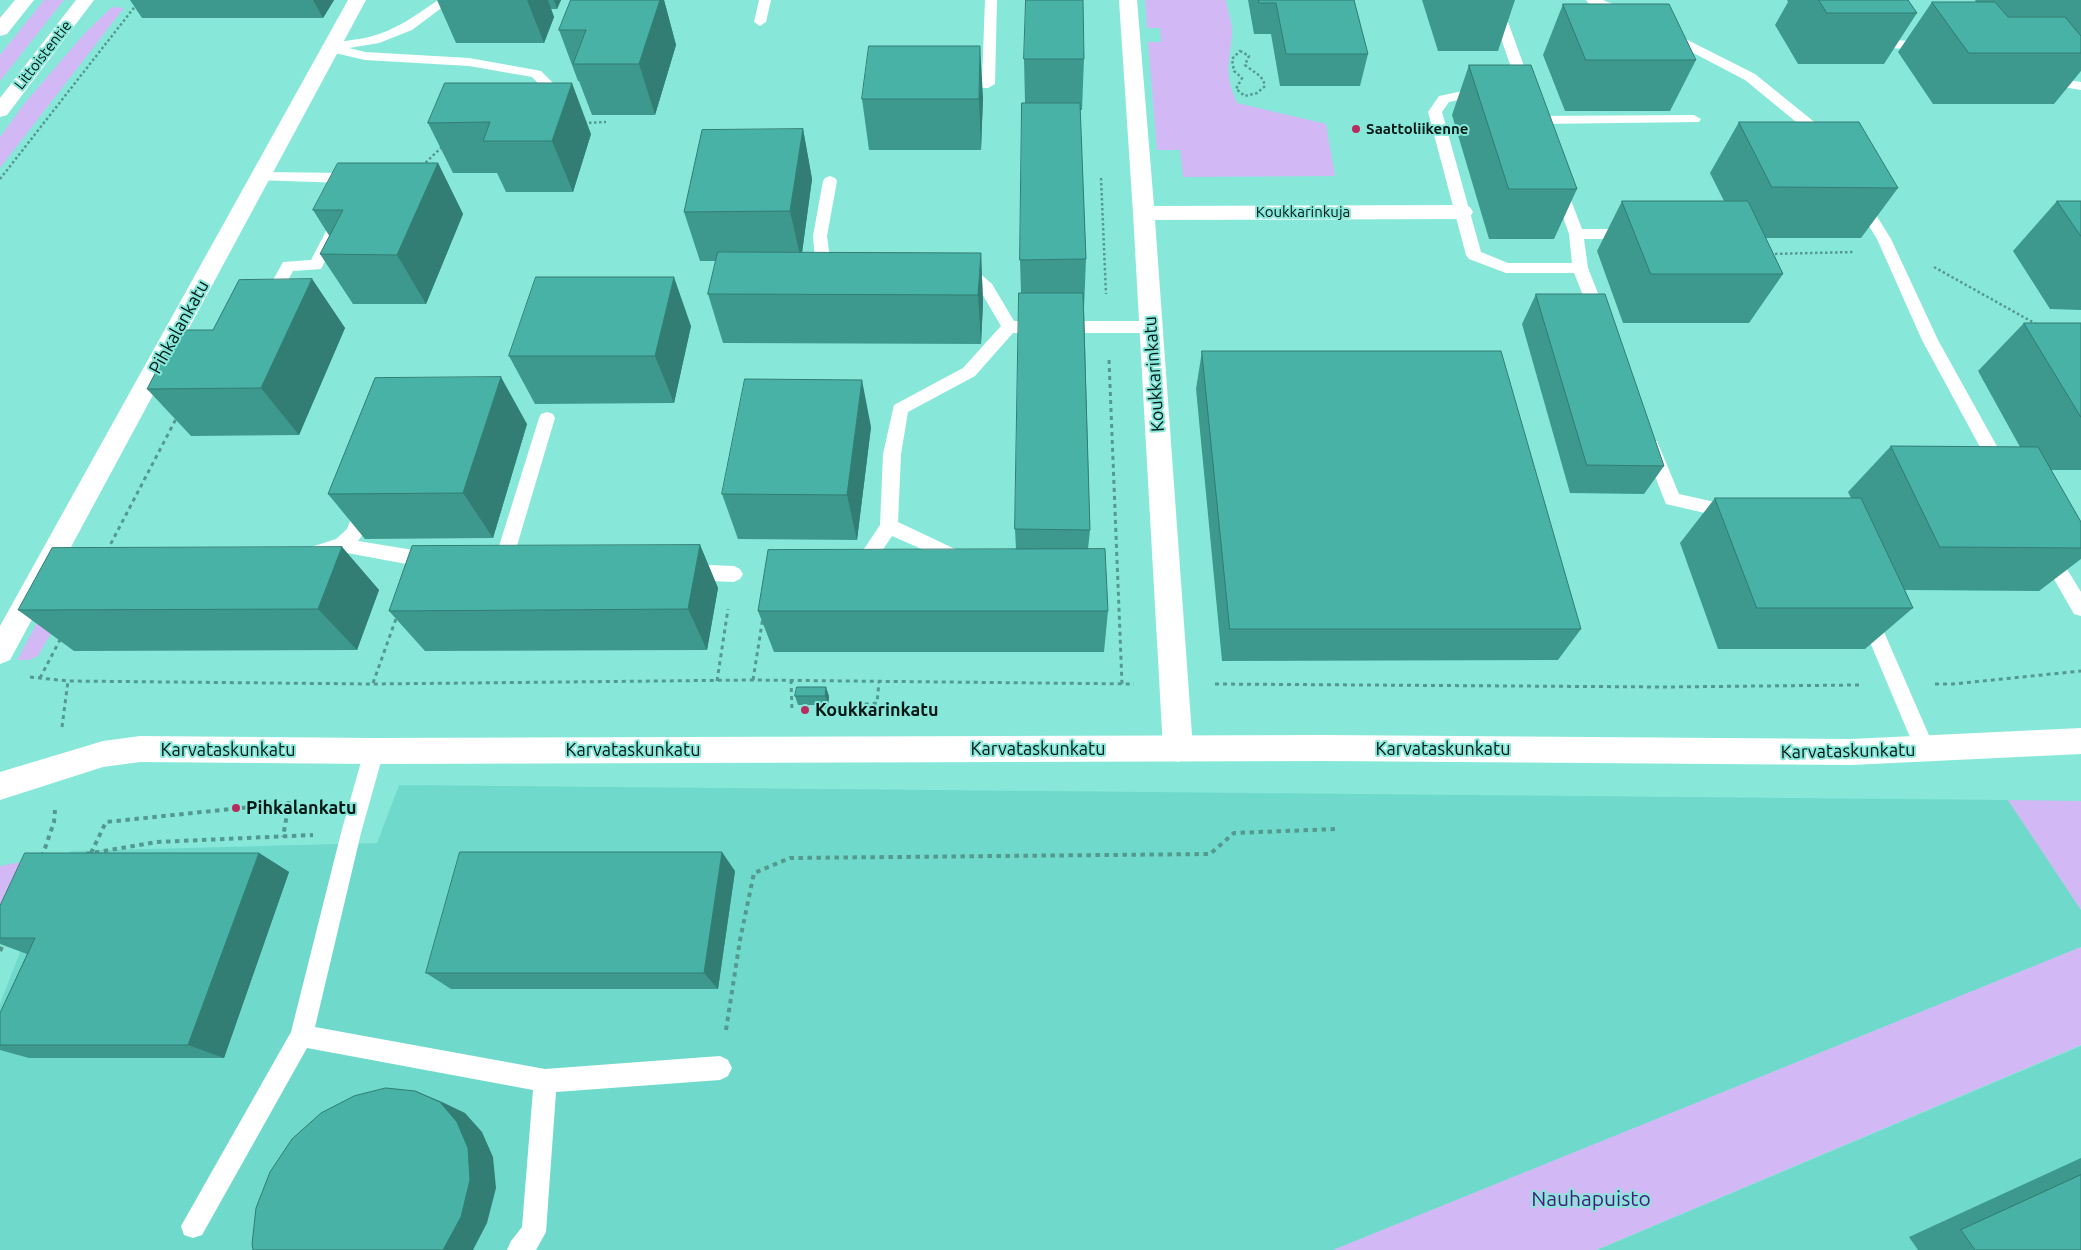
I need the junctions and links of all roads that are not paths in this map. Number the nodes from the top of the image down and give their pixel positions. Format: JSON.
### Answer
{"nodes":[{"id":1,"x":357,"y":0,"type":"edge"},
{"id":2,"x":446,"y":0,"type":"edge"},
{"id":3,"x":765,"y":0,"type":"edge"},
{"id":4,"x":991,"y":0,"type":"edge"},
{"id":5,"x":1128,"y":0,"type":"edge"},
{"id":6,"x":1494,"y":0,"type":"edge"},
{"id":7,"x":1592,"y":0,"type":"edge"},
{"id":8,"x":24,"y":1,"type":"edge"},
{"id":9,"x":85,"y":1,"type":"edge"},
{"id":10,"x":1866,"y":21,"type":"dead end"},
{"id":11,"x":760,"y":22,"type":"dead end"},
{"id":12,"x":0,"y":30,"type":"edge"},
{"id":13,"x":1943,"y":46,"type":"edge"},
{"id":14,"x":331,"y":48,"type":"junction"},
{"id":15,"x":2038,"y":72,"type":"edge"},
{"id":16,"x":940,"y":84,"type":"edge"},
{"id":17,"x":2081,"y":86,"type":"edge"},
{"id":18,"x":1529,"y":98,"type":"junction"},
{"id":19,"x":0,"y":111,"type":"edge"},
{"id":20,"x":1694,"y":119,"type":"dead end"},
{"id":21,"x":541,"y":123,"type":"edge"},
{"id":22,"x":1832,"y":156,"type":"edge"},
{"id":23,"x":1553,"y":168,"type":"edge"},
{"id":24,"x":261,"y":176,"type":"junction"},
{"id":25,"x":830,"y":181,"type":"dead end"},
{"id":26,"x":1853,"y":188,"type":"edge"},
{"id":27,"x":360,"y":193,"type":"edge"},
{"id":28,"x":1462,"y":212,"type":"junction"},
{"id":29,"x":1144,"y":213,"type":"junction"},
{"id":30,"x":340,"y":217,"type":"edge"},
{"id":31,"x":1576,"y":234,"type":"junction"},
{"id":32,"x":1645,"y":234,"type":"edge"},
{"id":33,"x":1580,"y":268,"type":"junction"},
{"id":34,"x":941,"y":274,"type":"edge"},
{"id":35,"x":853,"y":275,"type":"edge"},
{"id":36,"x":269,"y":302,"type":"edge"},
{"id":37,"x":1009,"y":327,"type":"junction"},
{"id":38,"x":1151,"y":327,"type":"junction"},
{"id":39,"x":1605,"y":333,"type":"edge"},
{"id":40,"x":547,"y":418,"type":"dead end"},
{"id":41,"x":1646,"y":434,"type":"edge"},
{"id":42,"x":2007,"y":480,"type":"edge"},
{"id":43,"x":372,"y":486,"type":"edge"},
{"id":44,"x":1750,"y":514,"type":"edge"},
{"id":45,"x":889,"y":526,"type":"junction"},
{"id":46,"x":2041,"y":540,"type":"edge"},
{"id":47,"x":342,"y":545,"type":"junction"},
{"id":48,"x":55,"y":553,"type":"junction"},
{"id":49,"x":106,"y":554,"type":"edge"},
{"id":50,"x":297,"y":554,"type":"edge"},
{"id":51,"x":951,"y":555,"type":"edge"},
{"id":52,"x":446,"y":559,"type":"edge"},
{"id":53,"x":484,"y":559,"type":"edge"},
{"id":54,"x":504,"y":559,"type":"junction"},
{"id":55,"x":523,"y":559,"type":"edge"},
{"id":56,"x":835,"y":565,"type":"edge"},
{"id":57,"x":666,"y":571,"type":"edge"},
{"id":58,"x":734,"y":574,"type":"road end"},
{"id":59,"x":1862,"y":602,"type":"edge"},
{"id":60,"x":2081,"y":608,"type":"edge"},
{"id":61,"x":0,"y":652,"type":"edge"},
{"id":62,"x":2079,"y":744,"type":"edge"},
{"id":63,"x":1178,"y":749,"type":"junction"},
{"id":64,"x":1925,"y":750,"type":"junction"},
{"id":65,"x":374,"y":751,"type":"junction"},
{"id":66,"x":0,"y":786,"type":"edge"},
{"id":67,"x":301,"y":1036,"type":"junction"},
{"id":68,"x":720,"y":1068,"type":"road end"},
{"id":69,"x":545,"y":1082,"type":"junction"},
{"id":70,"x":193,"y":1226,"type":"dead end"},
{"id":71,"x":520,"y":1250,"type":"edge"}],
"edges":[{"from":1,"to":14,"type":"street","name":"Pihkalankatu"},
{"from":2,"to":14,"type":"lane"},
{"from":3,"to":11,"type":"lane"},
{"from":4,"to":16,"type":"lane"},
{"from":5,"to":29,"type":"street","name":"Koukkarinkatu"},
{"from":6,"to":18,"type":"lane"},
{"from":7,"to":22,"type":"lane"},
{"from":8,"to":12,"type":"street"},
{"from":9,"to":19,"type":"street","name":"Littoistentie"},
{"from":10,"to":13,"type":"lane"},
{"from":14,"to":21,"type":"lane"},
{"from":14,"to":24,"type":"street","name":"Pihkalankatu"},
{"from":15,"to":17,"type":"lane"},
{"from":18,"to":20,"type":"lane"},
{"from":18,"to":28,"type":"lane"},
{"from":23,"to":31,"type":"lane"},
{"from":24,"to":27,"type":"lane"},
{"from":24,"to":48,"type":"street","name":"Pihkalankatu"},
{"from":25,"to":35,"type":"lane"},
{"from":26,"to":42,"type":"lane"},
{"from":28,"to":29,"type":"street","name":"Koukkarinkuja"},
{"from":28,"to":33,"type":"lane"},
{"from":29,"to":38,"type":"street","name":"Koukkarinkatu"},
{"from":30,"to":36,"type":"lane"},
{"from":31,"to":32,"type":"lane"},
{"from":31,"to":33,"type":"lane"},
{"from":33,"to":39,"type":"lane"},
{"from":34,"to":37,"type":"lane"},
{"from":37,"to":38,"type":"lane"},
{"from":37,"to":45,"type":"lane"},
{"from":38,"to":63,"type":"street","name":"Koukkarinkatu"},
{"from":40,"to":54,"type":"lane"},
{"from":41,"to":44,"type":"lane"},
{"from":43,"to":47,"type":"lane"},
{"from":45,"to":51,"type":"lane"},
{"from":45,"to":56,"type":"lane"},
{"from":46,"to":60,"type":"lane"},
{"from":47,"to":50,"type":"lane"},
{"from":47,"to":52,"type":"lane"},
{"from":48,"to":49,"type":"lane"},
{"from":48,"to":61,"type":"street","name":"Pihkalankatu"},
{"from":53,"to":54,"type":"lane"},
{"from":54,"to":55,"type":"lane"},
{"from":57,"to":58,"type":"lane"},
{"from":59,"to":64,"type":"lane"},
{"from":62,"to":64,"type":"street","name":"Karvataskunkatu"},
{"from":63,"to":64,"type":"street","name":"Karvataskunkatu"},
{"from":63,"to":65,"type":"street","name":"Karvataskunkatu"},
{"from":65,"to":66,"type":"street","name":"Karvataskunkatu"},
{"from":65,"to":67,"type":"lane"},
{"from":67,"to":69,"type":"lane"},
{"from":67,"to":70,"type":"lane"},
{"from":68,"to":69,"type":"lane"},
{"from":69,"to":71,"type":"lane"}]}
